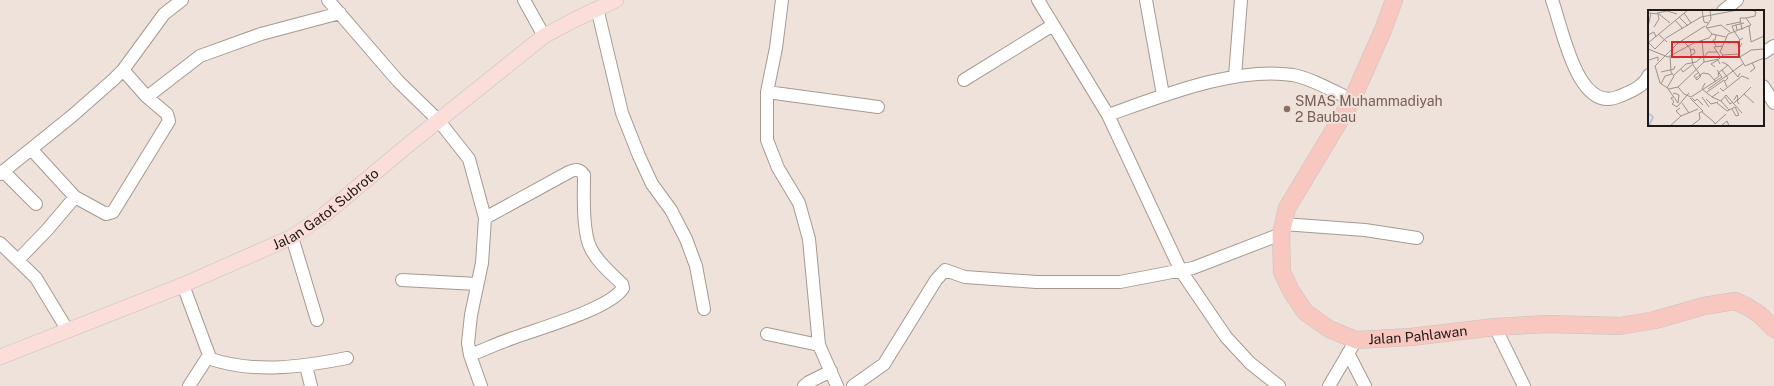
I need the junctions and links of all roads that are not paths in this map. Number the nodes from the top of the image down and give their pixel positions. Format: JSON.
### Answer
{"nodes":[{"id":1,"x":182,"y":0,"type":"edge"},
{"id":2,"x":328,"y":0,"type":"edge"},
{"id":3,"x":524,"y":0,"type":"edge"},
{"id":4,"x":616,"y":0,"type":"edge"},
{"id":5,"x":782,"y":0,"type":"edge"},
{"id":6,"x":1038,"y":0,"type":"edge"},
{"id":7,"x":1146,"y":0,"type":"edge"},
{"id":8,"x":1241,"y":0,"type":"edge"},
{"id":9,"x":1394,"y":0,"type":"edge"},
{"id":10,"x":1552,"y":0,"type":"edge"},
{"id":11,"x":1737,"y":0,"type":"edge"},
{"id":12,"x":597,"y":8,"type":"junction"},
{"id":13,"x":1724,"y":10,"type":"edge"},
{"id":14,"x":340,"y":13,"type":"junction"},
{"id":15,"x":1053,"y":25,"type":"junction"},
{"id":16,"x":544,"y":36,"type":"junction"},
{"id":17,"x":1774,"y":46,"type":"edge"},
{"id":18,"x":1764,"y":52,"type":"edge"},
{"id":19,"x":122,"y":70,"type":"junction"},
{"id":20,"x":1235,"y":76,"type":"junction"},
{"id":21,"x":1648,"y":76,"type":"edge"},
{"id":22,"x":964,"y":80,"type":"dead end"},
{"id":23,"x":1764,"y":88,"type":"edge"},
{"id":24,"x":767,"y":92,"type":"junction"},
{"id":25,"x":1163,"y":95,"type":"junction"},
{"id":26,"x":147,"y":98,"type":"junction"},
{"id":27,"x":1352,"y":100,"type":"junction"},
{"id":28,"x":1774,"y":104,"type":"edge"},
{"id":29,"x":878,"y":108,"type":"dead end"},
{"id":30,"x":1108,"y":115,"type":"junction"},
{"id":31,"x":439,"y":120,"type":"junction"},
{"id":32,"x":31,"y":149,"type":"junction"},
{"id":33,"x":2,"y":172,"type":"edge"},
{"id":34,"x":75,"y":197,"type":"junction"},
{"id":35,"x":36,"y":204,"type":"dead end"},
{"id":36,"x":485,"y":218,"type":"junction"},
{"id":37,"x":1282,"y":229,"type":"junction"},
{"id":38,"x":292,"y":237,"type":"junction"},
{"id":39,"x":1417,"y":238,"type":"dead end"},
{"id":40,"x":0,"y":243,"type":"edge"},
{"id":41,"x":18,"y":260,"type":"junction"},
{"id":42,"x":1181,"y":271,"type":"junction"},
{"id":43,"x":402,"y":280,"type":"dead end"},
{"id":44,"x":477,"y":284,"type":"junction"},
{"id":45,"x":183,"y":285,"type":"junction"},
{"id":46,"x":704,"y":309,"type":"dead end"},
{"id":47,"x":318,"y":320,"type":"dead end"},
{"id":48,"x":1495,"y":328,"type":"junction"},
{"id":49,"x":1774,"y":329,"type":"edge"},
{"id":50,"x":68,"y":331,"type":"junction"},
{"id":51,"x":767,"y":334,"type":"dead end"},
{"id":52,"x":818,"y":345,"type":"junction"},
{"id":53,"x":1352,"y":347,"type":"junction"},
{"id":54,"x":470,"y":355,"type":"junction"},
{"id":55,"x":0,"y":357,"type":"edge"},
{"id":56,"x":208,"y":358,"type":"junction"},
{"id":57,"x":347,"y":358,"type":"dead end"},
{"id":58,"x":306,"y":366,"type":"junction"},
{"id":59,"x":831,"y":371,"type":"junction"},
{"id":60,"x":189,"y":386,"type":"edge"},
{"id":61,"x":311,"y":386,"type":"edge"},
{"id":62,"x":481,"y":386,"type":"edge"},
{"id":63,"x":804,"y":386,"type":"edge"},
{"id":64,"x":837,"y":386,"type":"edge"},
{"id":65,"x":853,"y":386,"type":"edge"},
{"id":66,"x":1279,"y":386,"type":"edge"},
{"id":67,"x":1328,"y":386,"type":"edge"},
{"id":68,"x":1365,"y":386,"type":"edge"},
{"id":69,"x":1524,"y":386,"type":"edge"}],
"edges":[{"from":1,"to":19,"type":"street"},
{"from":2,"to":14,"type":"street"},
{"from":3,"to":16,"type":"street"},
{"from":4,"to":12,"type":"main road","name":"Jalan Gatot Subroto"},
{"from":5,"to":24,"type":"street"},
{"from":6,"to":15,"type":"street"},
{"from":7,"to":25,"type":"street"},
{"from":8,"to":20,"type":"street"},
{"from":9,"to":27,"type":"highway","name":"Jalan Pahlawan"},
{"from":10,"to":21,"type":"street"},
{"from":11,"to":13,"type":"street"},
{"from":12,"to":16,"type":"main road","name":"Jalan Gatot Subroto"},
{"from":12,"to":46,"type":"street"},
{"from":14,"to":26,"type":"street"},
{"from":14,"to":31,"type":"street"},
{"from":15,"to":22,"type":"street"},
{"from":15,"to":30,"type":"street"},
{"from":16,"to":31,"type":"main road","name":"Jalan Gatot Subroto"},
{"from":17,"to":18,"type":"street"},
{"from":19,"to":26,"type":"street"},
{"from":19,"to":32,"type":"street"},
{"from":20,"to":25,"type":"street"},
{"from":20,"to":27,"type":"street"},
{"from":23,"to":28,"type":"street"},
{"from":24,"to":29,"type":"street"},
{"from":24,"to":52,"type":"street"},
{"from":25,"to":30,"type":"street"},
{"from":26,"to":34,"type":"street"},
{"from":27,"to":37,"type":"highway","name":"Jalan Pahlawan"},
{"from":30,"to":42,"type":"street"},
{"from":31,"to":36,"type":"street"},
{"from":31,"to":38,"type":"main road","name":"Jalan Gatot Subroto"},
{"from":32,"to":33,"type":"street"},
{"from":32,"to":34,"type":"street"},
{"from":33,"to":35,"type":"street"},
{"from":34,"to":41,"type":"street"},
{"from":36,"to":44,"type":"street"},
{"from":36,"to":54,"type":"street"},
{"from":37,"to":39,"type":"street"},
{"from":37,"to":42,"type":"street"},
{"from":37,"to":53,"type":"highway","name":"Jalan Pahlawan"},
{"from":38,"to":45,"type":"main road","name":"Jalan Gatot Subroto"},
{"from":38,"to":47,"type":"street"},
{"from":40,"to":41,"type":"street"},
{"from":41,"to":50,"type":"street"},
{"from":42,"to":65,"type":"street"},
{"from":42,"to":66,"type":"street"},
{"from":43,"to":44,"type":"street"},
{"from":44,"to":54,"type":"street"},
{"from":45,"to":50,"type":"main road","name":"Jalan Gatot Subroto"},
{"from":45,"to":56,"type":"street"},
{"from":48,"to":49,"type":"highway","name":"Jalan Pahlawan"},
{"from":48,"to":53,"type":"highway","name":"Jalan Pahlawan"},
{"from":48,"to":69,"type":"street"},
{"from":50,"to":55,"type":"main road","name":"Jalan Gatot Subroto"},
{"from":51,"to":52,"type":"street"},
{"from":52,"to":59,"type":"street"},
{"from":53,"to":67,"type":"street"},
{"from":53,"to":68,"type":"street"},
{"from":54,"to":62,"type":"street"},
{"from":56,"to":58,"type":"street"},
{"from":56,"to":60,"type":"street"},
{"from":57,"to":58,"type":"street"},
{"from":58,"to":61,"type":"street"},
{"from":59,"to":63,"type":"street"},
{"from":59,"to":64,"type":"street"}]}
